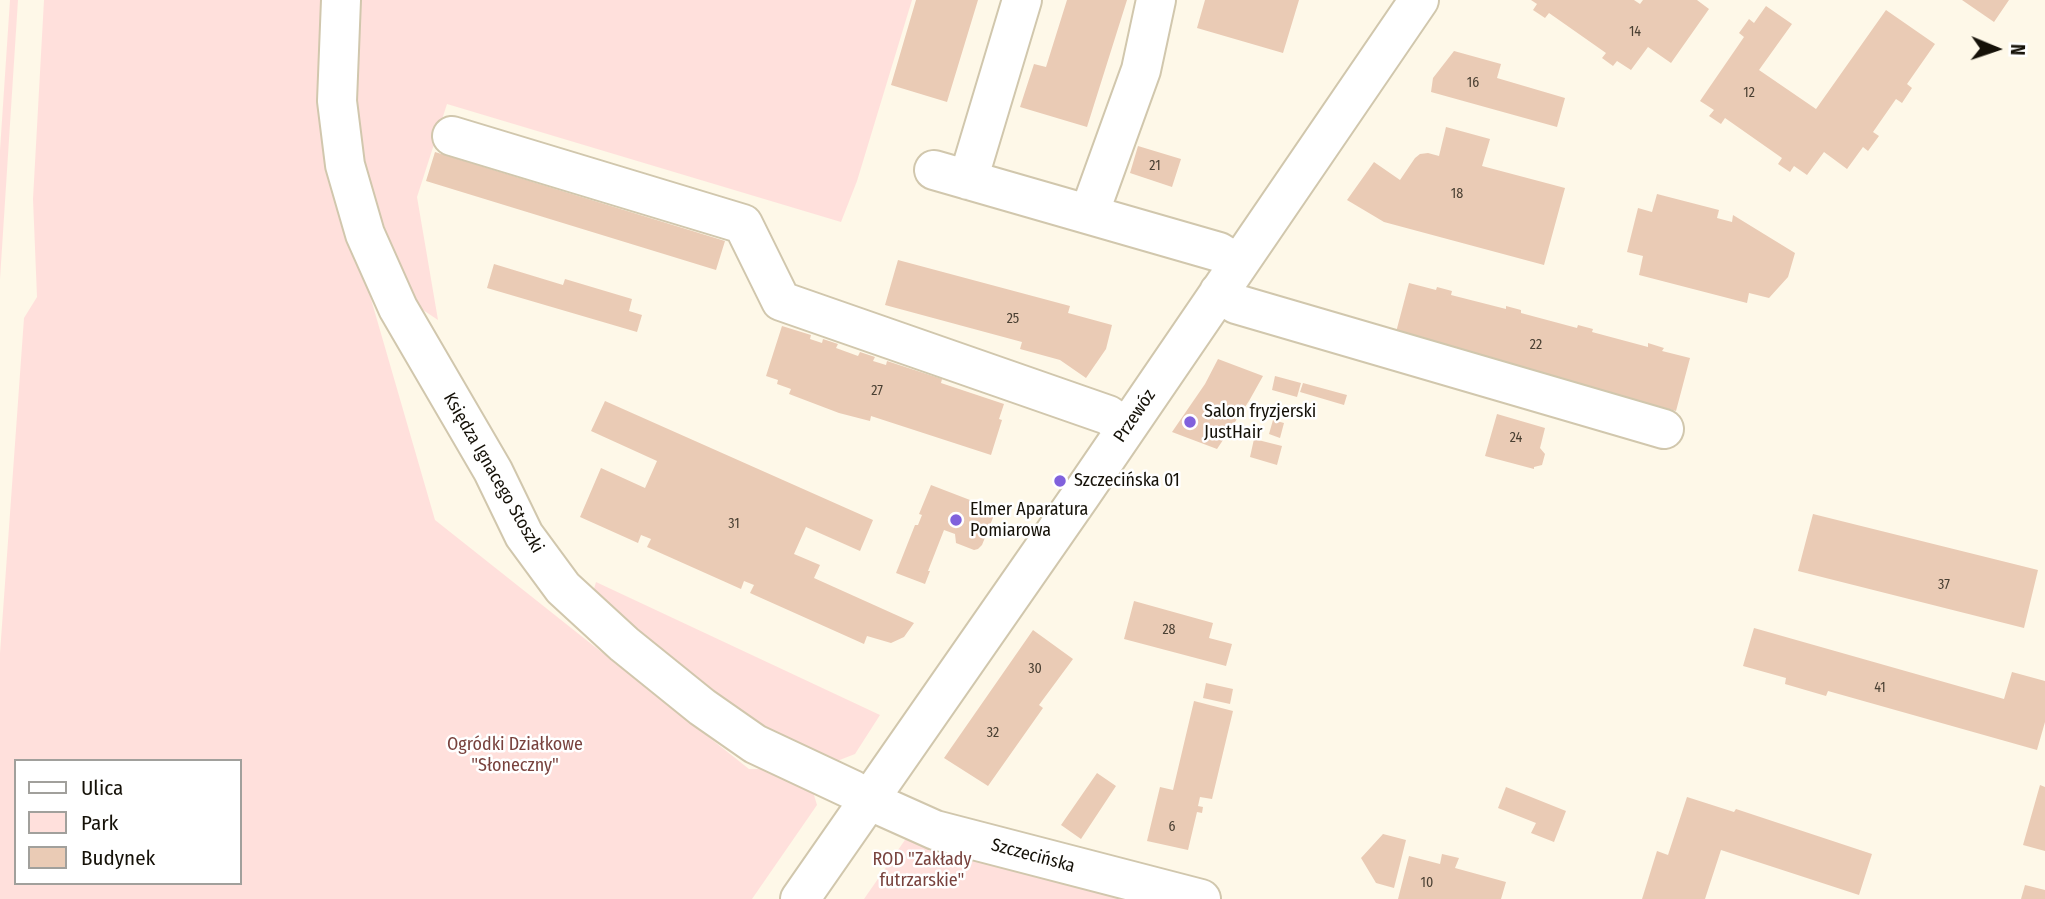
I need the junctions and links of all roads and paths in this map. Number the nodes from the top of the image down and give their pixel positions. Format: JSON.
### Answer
{"nodes":[{"id":1,"x":341,"y":0,"type":"edge"},
{"id":2,"x":1022,"y":0,"type":"edge"},
{"id":3,"x":1156,"y":0,"type":"edge"},
{"id":4,"x":1419,"y":0,"type":"edge"},
{"id":5,"x":452,"y":136,"type":"dead end"},
{"id":6,"x":1089,"y":215,"type":"junction"},
{"id":7,"x":1228,"y":278,"type":"junction"},
{"id":8,"x":1126,"y":428,"type":"junction"},
{"id":9,"x":1664,"y":429,"type":"dead end"},
{"id":10,"x":868,"y":800,"type":"junction"},
{"id":11,"x":800,"y":899,"type":"edge"},
{"id":12,"x":1201,"y":899,"type":"edge"}],
"edges":[{"from":1,"to":10,"type":"street","name":"Księdza Ignacego Stoszki"},
{"from":2,"to":6,"type":"street"},
{"from":3,"to":6,"type":"street"},
{"from":4,"to":7,"type":"street","name":"Przewóz"},
{"from":5,"to":8,"type":"street"},
{"from":6,"to":7,"type":"street"},
{"from":7,"to":8,"type":"street","name":"Przewóz"},
{"from":7,"to":9,"type":"street"},
{"from":8,"to":10,"type":"street","name":"Przewóz"},
{"from":10,"to":11,"type":"street","name":"Przewóz"},
{"from":10,"to":12,"type":"street","name":"Szczecińska"}]}
